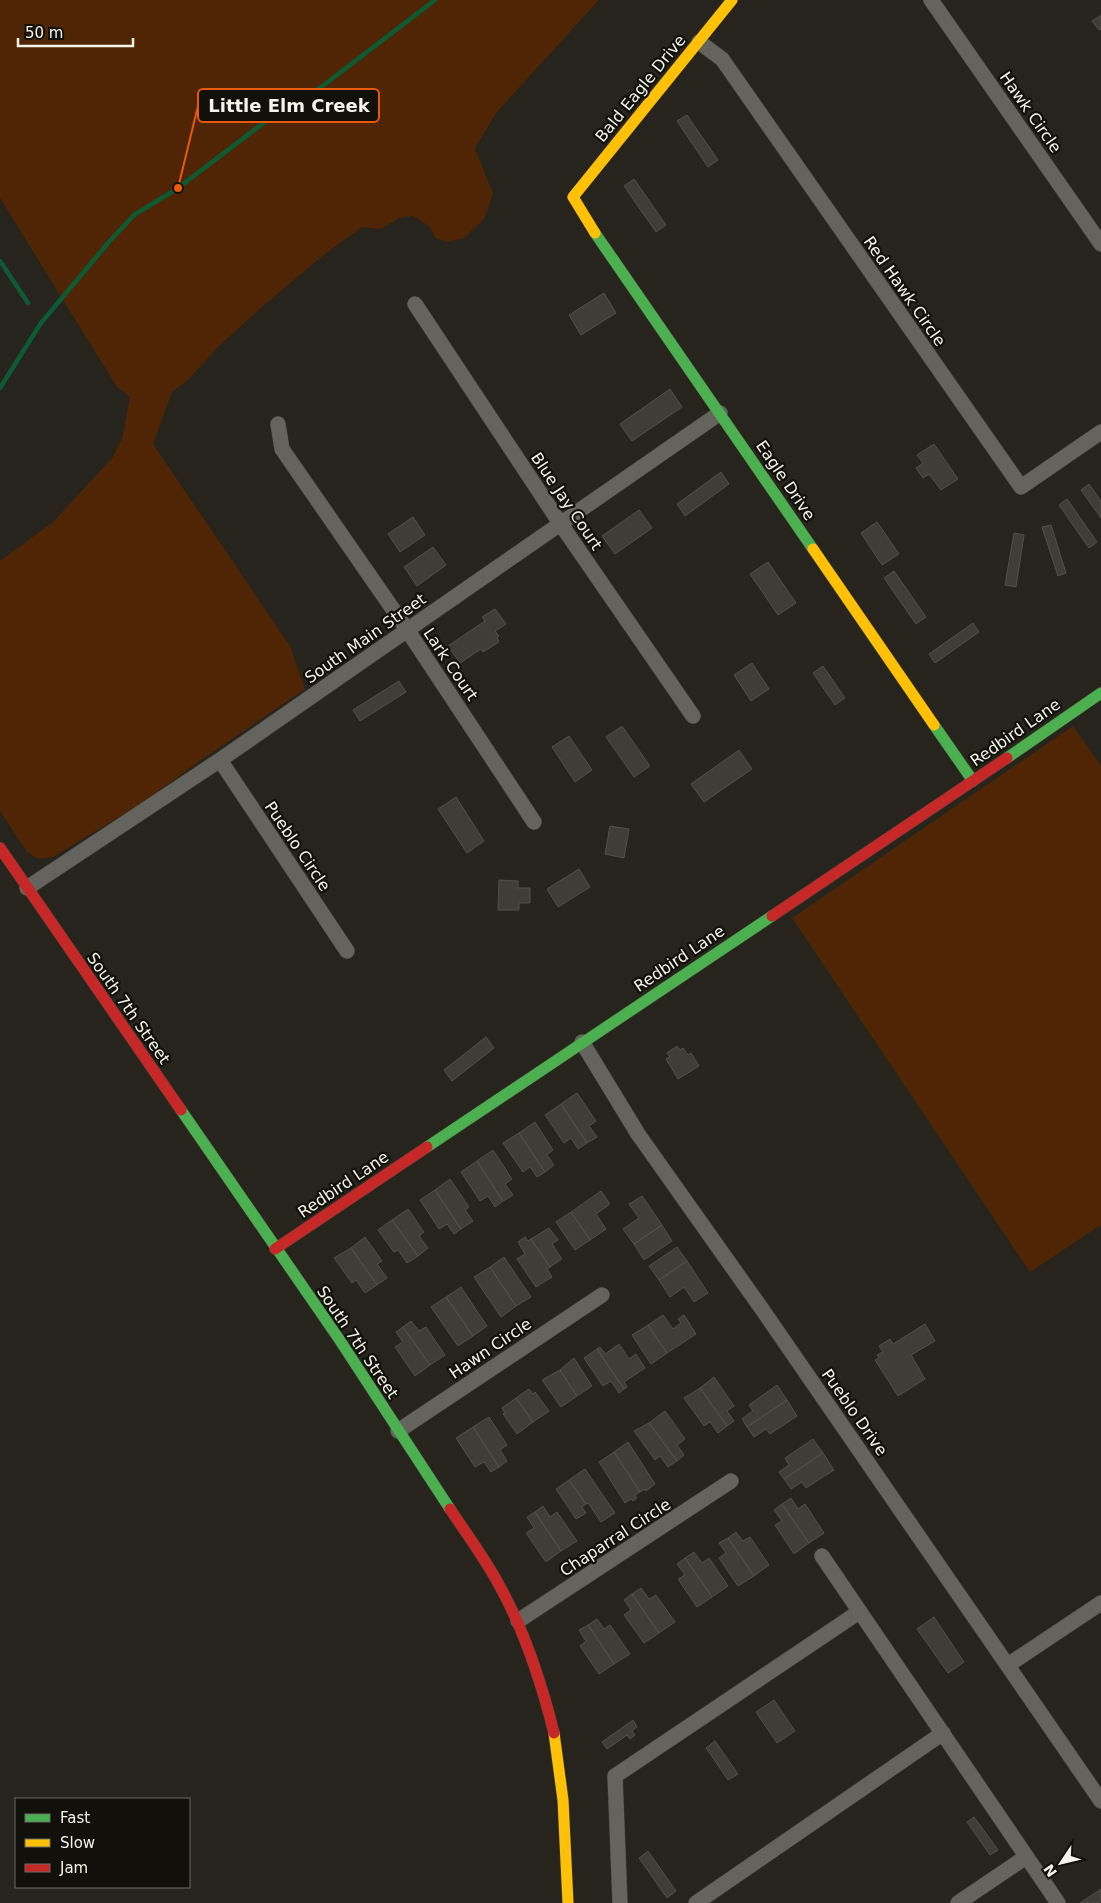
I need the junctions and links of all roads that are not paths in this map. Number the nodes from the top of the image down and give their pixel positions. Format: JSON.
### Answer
{"nodes":[{"id":1,"x":732,"y":0,"type":"edge"},
{"id":2,"x":931,"y":0,"type":"edge"},
{"id":3,"x":699,"y":42,"type":"junction"},
{"id":4,"x":573,"y":197,"type":"joint"},
{"id":5,"x":1101,"y":244,"type":"edge"},
{"id":6,"x":414,"y":304,"type":"dead end"},
{"id":7,"x":720,"y":413,"type":"junction"},
{"id":8,"x":278,"y":424,"type":"dead end"},
{"id":9,"x":1101,"y":432,"type":"edge"},
{"id":10,"x":560,"y":523,"type":"junction"},
{"id":11,"x":408,"y":631,"type":"junction"},
{"id":12,"x":1101,"y":693,"type":"edge"},
{"id":13,"x":692,"y":716,"type":"dead end"},
{"id":14,"x":220,"y":760,"type":"junction"},
{"id":15,"x":972,"y":781,"type":"junction"},
{"id":16,"x":534,"y":822,"type":"dead end"},
{"id":17,"x":0,"y":848,"type":"edge"},
{"id":18,"x":27,"y":888,"type":"junction"},
{"id":19,"x":347,"y":950,"type":"dead end"},
{"id":20,"x":582,"y":1042,"type":"junction"},
{"id":21,"x":275,"y":1249,"type":"junction"},
{"id":22,"x":602,"y":1295,"type":"dead end"},
{"id":23,"x":398,"y":1431,"type":"junction"},
{"id":24,"x":731,"y":1481,"type":"dead end"},
{"id":25,"x":822,"y":1556,"type":"dead end"},
{"id":26,"x":1101,"y":1603,"type":"edge"},
{"id":27,"x":859,"y":1612,"type":"junction"},
{"id":28,"x":518,"y":1621,"type":"junction"},
{"id":29,"x":1008,"y":1665,"type":"junction"},
{"id":30,"x":943,"y":1732,"type":"junction"},
{"id":31,"x":1101,"y":1801,"type":"edge"},
{"id":32,"x":1026,"y":1857,"type":"junction"},
{"id":33,"x":568,"y":1903,"type":"edge"},
{"id":34,"x":620,"y":1903,"type":"edge"},
{"id":35,"x":696,"y":1903,"type":"edge"},
{"id":36,"x":958,"y":1903,"type":"edge"},
{"id":37,"x":1058,"y":1903,"type":"edge"}],
"edges":[{"from":1,"to":3,"type":"street","name":"Bald Eagle Drive"},
{"from":2,"to":5,"type":"street","name":"Hawk Circle"},
{"from":3,"to":4,"type":"street","name":"Bald Eagle Drive"},
{"from":3,"to":9,"type":"street","name":"Red Hawk Circle"},
{"from":4,"to":7,"type":"street","name":"Eagle Drive"},
{"from":6,"to":10,"type":"street","name":"Blue Jay Court"},
{"from":7,"to":10,"type":"street","name":"South Main Street"},
{"from":7,"to":15,"type":"street","name":"Eagle Drive"},
{"from":8,"to":11,"type":"street","name":"Lark Court"},
{"from":10,"to":11,"type":"street","name":"South Main Street"},
{"from":10,"to":13,"type":"street","name":"Blue Jay Court"},
{"from":11,"to":14,"type":"street","name":"South Main Street"},
{"from":11,"to":16,"type":"street","name":"Lark Court"},
{"from":12,"to":15,"type":"street","name":"Redbird Lane"},
{"from":14,"to":18,"type":"street","name":"South Main Street"},
{"from":14,"to":19,"type":"street","name":"Pueblo Circle"},
{"from":15,"to":20,"type":"street","name":"Redbird Lane"},
{"from":17,"to":18,"type":"street","name":"South 7th Street"},
{"from":18,"to":21,"type":"street","name":"South 7th Street"},
{"from":20,"to":21,"type":"street","name":"Redbird Lane"},
{"from":20,"to":29,"type":"street","name":"Pueblo Drive"},
{"from":21,"to":23,"type":"street","name":"South 7th Street"},
{"from":22,"to":23,"type":"street","name":"Hawn Circle"},
{"from":23,"to":28,"type":"street","name":"South 7th Street"},
{"from":24,"to":28,"type":"street","name":"Chaparral Circle"},
{"from":25,"to":27,"type":"street"},
{"from":26,"to":29,"type":"street"},
{"from":27,"to":30,"type":"street"},
{"from":27,"to":34,"type":"street"},
{"from":28,"to":33,"type":"street","name":"South 7th Street"},
{"from":29,"to":31,"type":"street","name":"Pueblo Drive"},
{"from":30,"to":32,"type":"street"},
{"from":30,"to":35,"type":"street"},
{"from":32,"to":36,"type":"street"},
{"from":32,"to":37,"type":"street"}]}
